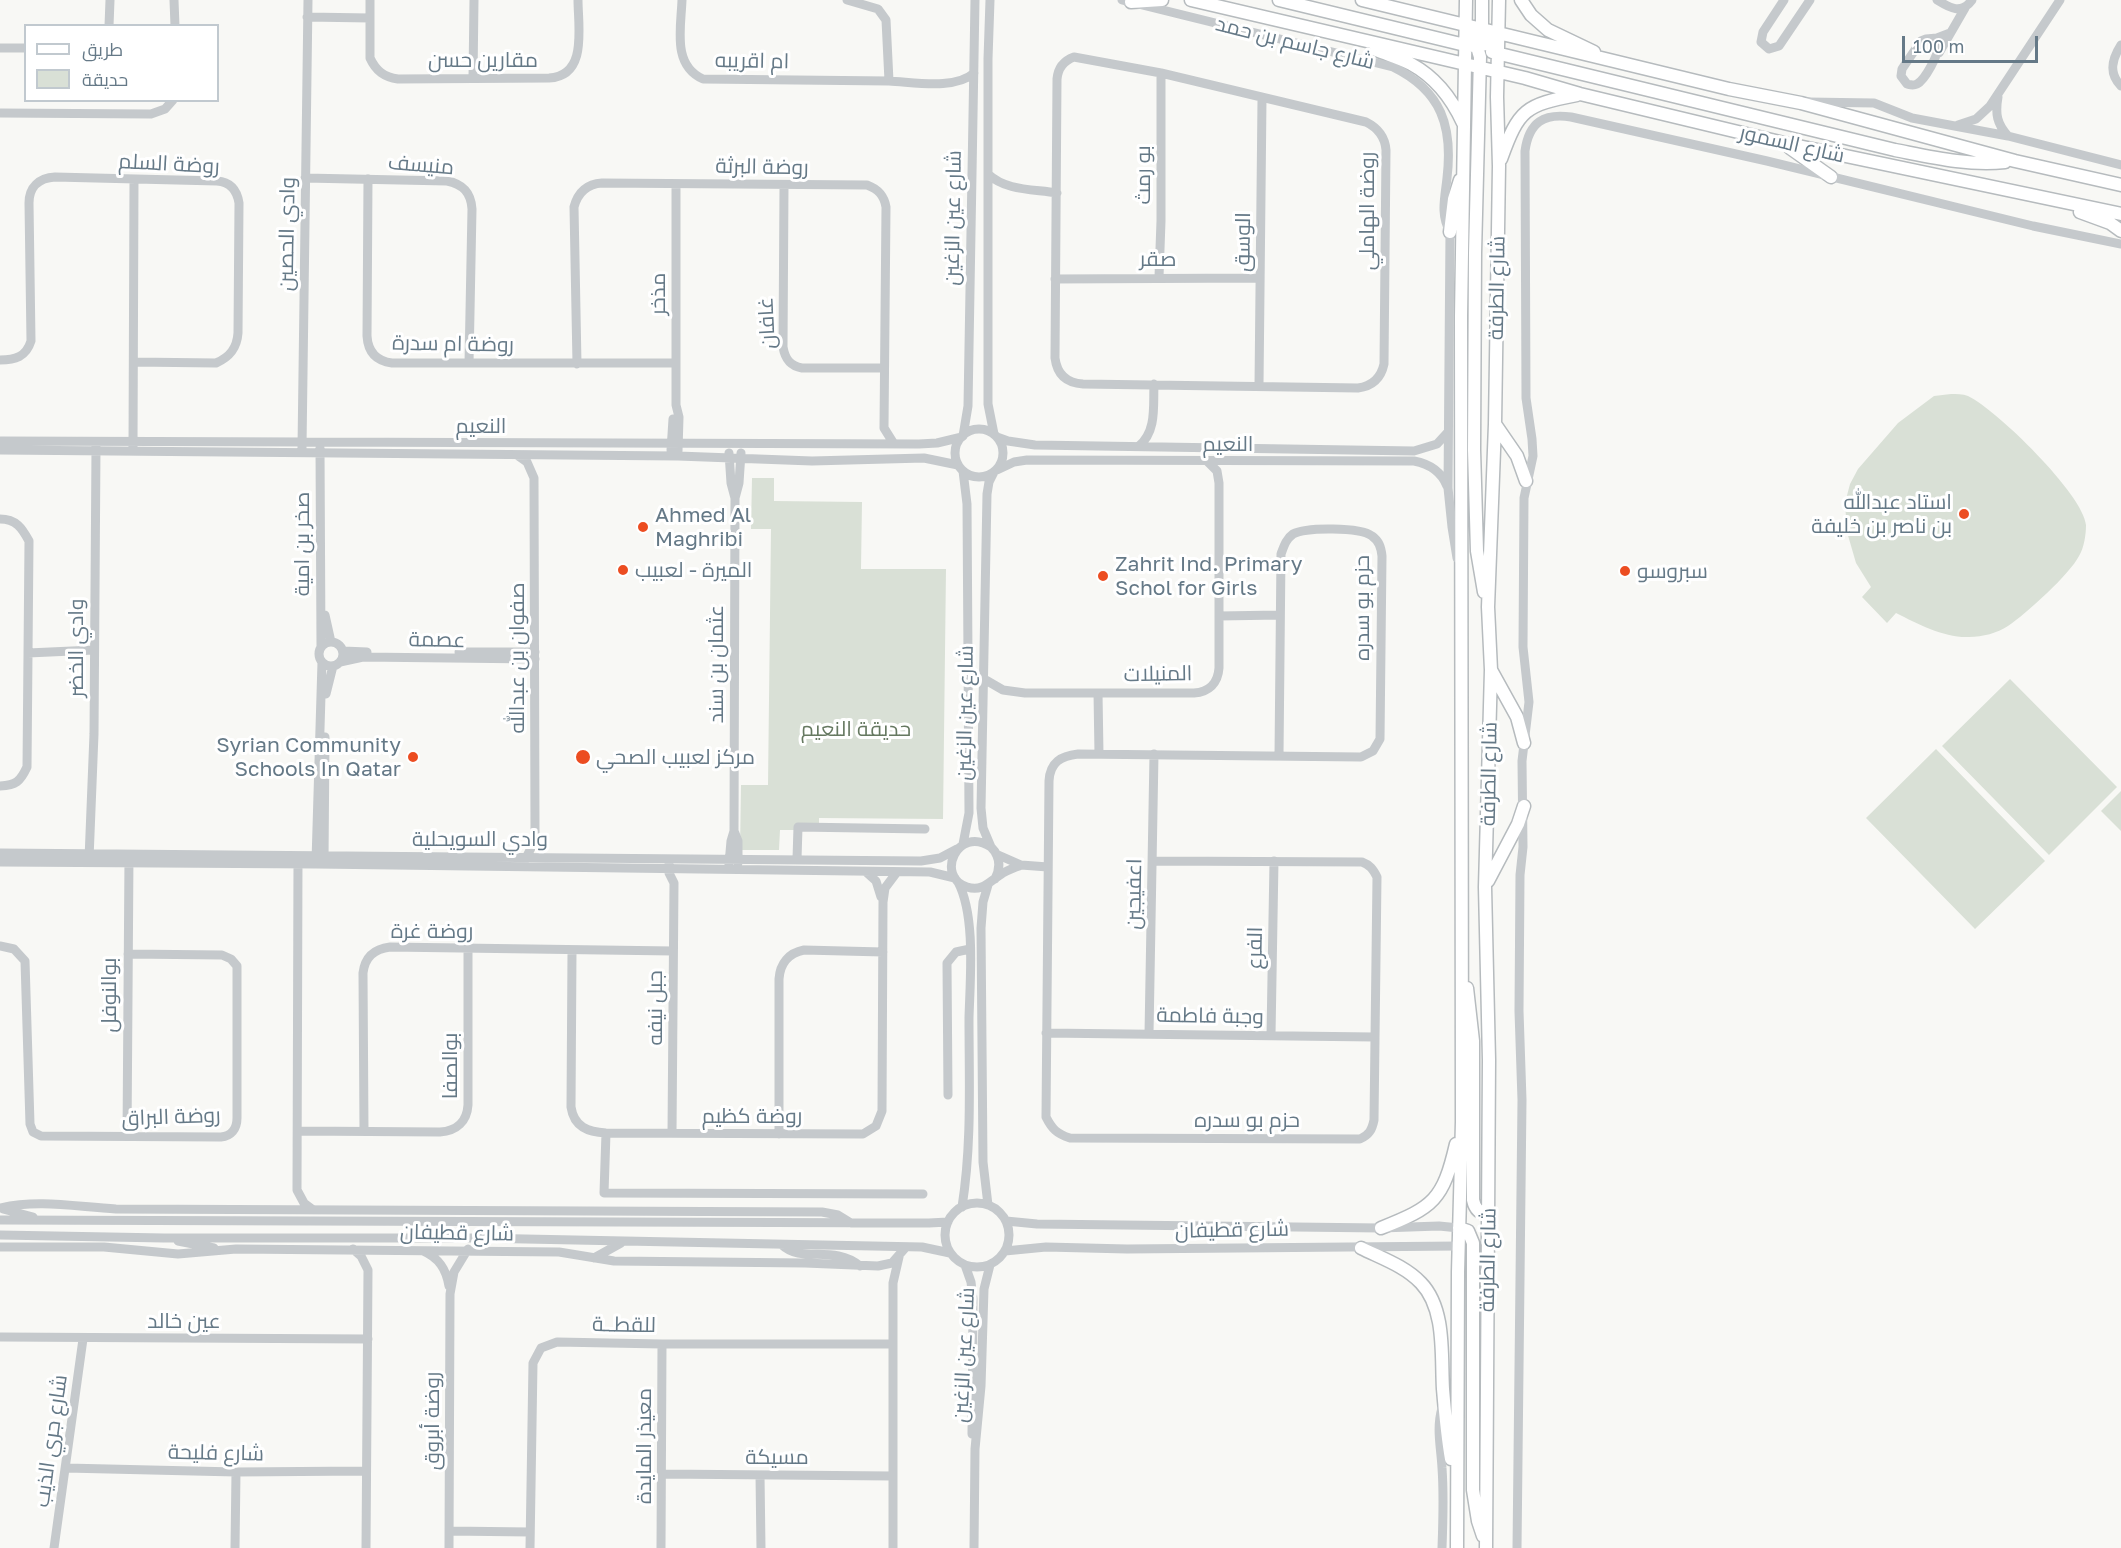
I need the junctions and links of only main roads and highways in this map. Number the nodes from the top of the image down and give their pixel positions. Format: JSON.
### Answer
{"nodes":[{"id":1,"x":1162,"y":0,"type":"edge"},
{"id":2,"x":1191,"y":0,"type":"edge"},
{"id":3,"x":1279,"y":0,"type":"edge"},
{"id":4,"x":1466,"y":0,"type":"edge"},
{"id":5,"x":1482,"y":0,"type":"edge"},
{"id":6,"x":1499,"y":0,"type":"edge"},
{"id":7,"x":1521,"y":0,"type":"edge"},
{"id":8,"x":1127,"y":1,"type":"edge"},
{"id":9,"x":1371,"y":1,"type":"edge"},
{"id":10,"x":1466,"y":26,"type":"junction"},
{"id":11,"x":1481,"y":30,"type":"junction"},
{"id":12,"x":1499,"y":34,"type":"junction"},
{"id":13,"x":1357,"y":39,"type":"junction"},
{"id":14,"x":1482,"y":49,"type":"junction"},
{"id":15,"x":1601,"y":58,"type":"junction"},
{"id":16,"x":1464,"y":66,"type":"junction"},
{"id":17,"x":1480,"y":69,"type":"junction"},
{"id":18,"x":1499,"y":73,"type":"junction"},
{"id":19,"x":1580,"y":94,"type":"junction"},
{"id":20,"x":1465,"y":127,"type":"junction"},
{"id":21,"x":1784,"y":143,"type":"junction"},
{"id":22,"x":2015,"y":161,"type":"junction"},
{"id":23,"x":1499,"y":166,"type":"junction"},
{"id":24,"x":1464,"y":168,"type":"junction"},
{"id":25,"x":1831,"y":177,"type":"road end"},
{"id":26,"x":2121,"y":185,"type":"edge"},
{"id":27,"x":2066,"y":203,"type":"junction"},
{"id":28,"x":2121,"y":214,"type":"edge"},
{"id":29,"x":2121,"y":231,"type":"edge"},
{"id":30,"x":1450,"y":232,"type":"road end"},
{"id":31,"x":1495,"y":424,"type":"junction"},
{"id":32,"x":1526,"y":481,"type":"road end"},
{"id":33,"x":1488,"y":607,"type":"junction"},
{"id":34,"x":1491,"y":670,"type":"junction"},
{"id":35,"x":1524,"y":743,"type":"road end"},
{"id":36,"x":1524,"y":806,"type":"road end"},
{"id":37,"x":1485,"y":887,"type":"junction"},
{"id":38,"x":1461,"y":957,"type":"junction"},
{"id":39,"x":1462,"y":1122,"type":"junction"},
{"id":40,"x":1489,"y":1213,"type":"junction"},
{"id":41,"x":1381,"y":1228,"type":"road end"},
{"id":42,"x":1459,"y":1228,"type":"junction"},
{"id":43,"x":1489,"y":1229,"type":"junction"},
{"id":44,"x":1473,"y":1245,"type":"junction"},
{"id":45,"x":1459,"y":1246,"type":"junction"},
{"id":46,"x":1361,"y":1248,"type":"road end"},
{"id":47,"x":1457,"y":1487,"type":"junction"},
{"id":48,"x":1457,"y":1548,"type":"edge"},
{"id":49,"x":1486,"y":1548,"type":"edge"}],
"edges":[{"from":1,"to":8,"type":"main road"},
{"from":2,"to":13,"type":"main road","name":"شارع جاسم بن حمد"},
{"from":3,"to":14,"type":"main road"},
{"from":4,"to":10,"type":"main road","name":"شارع الطرفة"},
{"from":5,"to":11,"type":"main road"},
{"from":6,"to":12,"type":"main road","name":"شارع الطرفة"},
{"from":7,"to":15,"type":"main road"},
{"from":9,"to":10,"type":"main road"},
{"from":10,"to":11,"type":"main road","name":"شارع السمور"},
{"from":10,"to":14,"type":"main road","name":"شارع الطرفة"},
{"from":11,"to":12,"type":"main road","name":"شارع السمور"},
{"from":11,"to":14,"type":"main road"},
{"from":12,"to":14,"type":"main road","name":"شارع الطرفة"},
{"from":12,"to":15,"type":"main road","name":"شارع السمور"},
{"from":13,"to":16,"type":"main road","name":"شارع جاسم بن حمد"},
{"from":13,"to":20,"type":"main road"},
{"from":14,"to":16,"type":"main road","name":"شارع الطرفة"},
{"from":14,"to":17,"type":"main road"},
{"from":14,"to":18,"type":"main road","name":"شارع الطرفة"},
{"from":14,"to":22,"type":"main road"},
{"from":15,"to":22,"type":"main road","name":"شارع السمور"},
{"from":16,"to":17,"type":"main road","name":"شارع السمور"},
{"from":16,"to":20,"type":"main road","name":"شارع الطرفة"},
{"from":17,"to":18,"type":"main road","name":"شارع السمور"},
{"from":17,"to":33,"type":"main road"},
{"from":18,"to":19,"type":"main road","name":"شارع السمور"},
{"from":18,"to":23,"type":"main road","name":"شارع الطرفة"},
{"from":19,"to":21,"type":"main road","name":"شارع السمور"},
{"from":19,"to":23,"type":"main road"},
{"from":20,"to":24,"type":"main road","name":"شارع الطرفة"},
{"from":21,"to":25,"type":"main road"},
{"from":21,"to":27,"type":"main road","name":"شارع السمور"},
{"from":22,"to":26,"type":"main road","name":"شارع السمور"},
{"from":23,"to":31,"type":"main road","name":"شارع الطرفة"},
{"from":24,"to":30,"type":"main road"},
{"from":24,"to":38,"type":"main road","name":"شارع الطرفة"},
{"from":27,"to":28,"type":"main road","name":"شارع السمور"},
{"from":27,"to":29,"type":"main road"},
{"from":31,"to":32,"type":"main road"},
{"from":31,"to":33,"type":"main road","name":"شارع الطرفة"},
{"from":33,"to":34,"type":"main road","name":"شارع الطرفة"},
{"from":34,"to":35,"type":"main road"},
{"from":34,"to":37,"type":"main road","name":"شارع الطرفة"},
{"from":36,"to":37,"type":"main road"},
{"from":37,"to":40,"type":"main road","name":"شارع الطرفة"},
{"from":38,"to":39,"type":"main road","name":"شارع الطرفة"},
{"from":38,"to":40,"type":"main road"},
{"from":39,"to":41,"type":"main road"},
{"from":39,"to":42,"type":"main road","name":"شارع الطرفة"},
{"from":40,"to":43,"type":"main road","name":"شارع الطرفة"},
{"from":42,"to":44,"type":"main road"},
{"from":42,"to":45,"type":"main road","name":"شارع الطرفة"},
{"from":43,"to":44,"type":"main road"},
{"from":43,"to":49,"type":"main road","name":"شارع الطرفة"},
{"from":44,"to":45,"type":"main road"},
{"from":44,"to":49,"type":"main road"},
{"from":45,"to":47,"type":"main road","name":"شارع الطرفة"},
{"from":46,"to":47,"type":"main road"},
{"from":47,"to":48,"type":"main road","name":"شارع الطرفة"}]}
